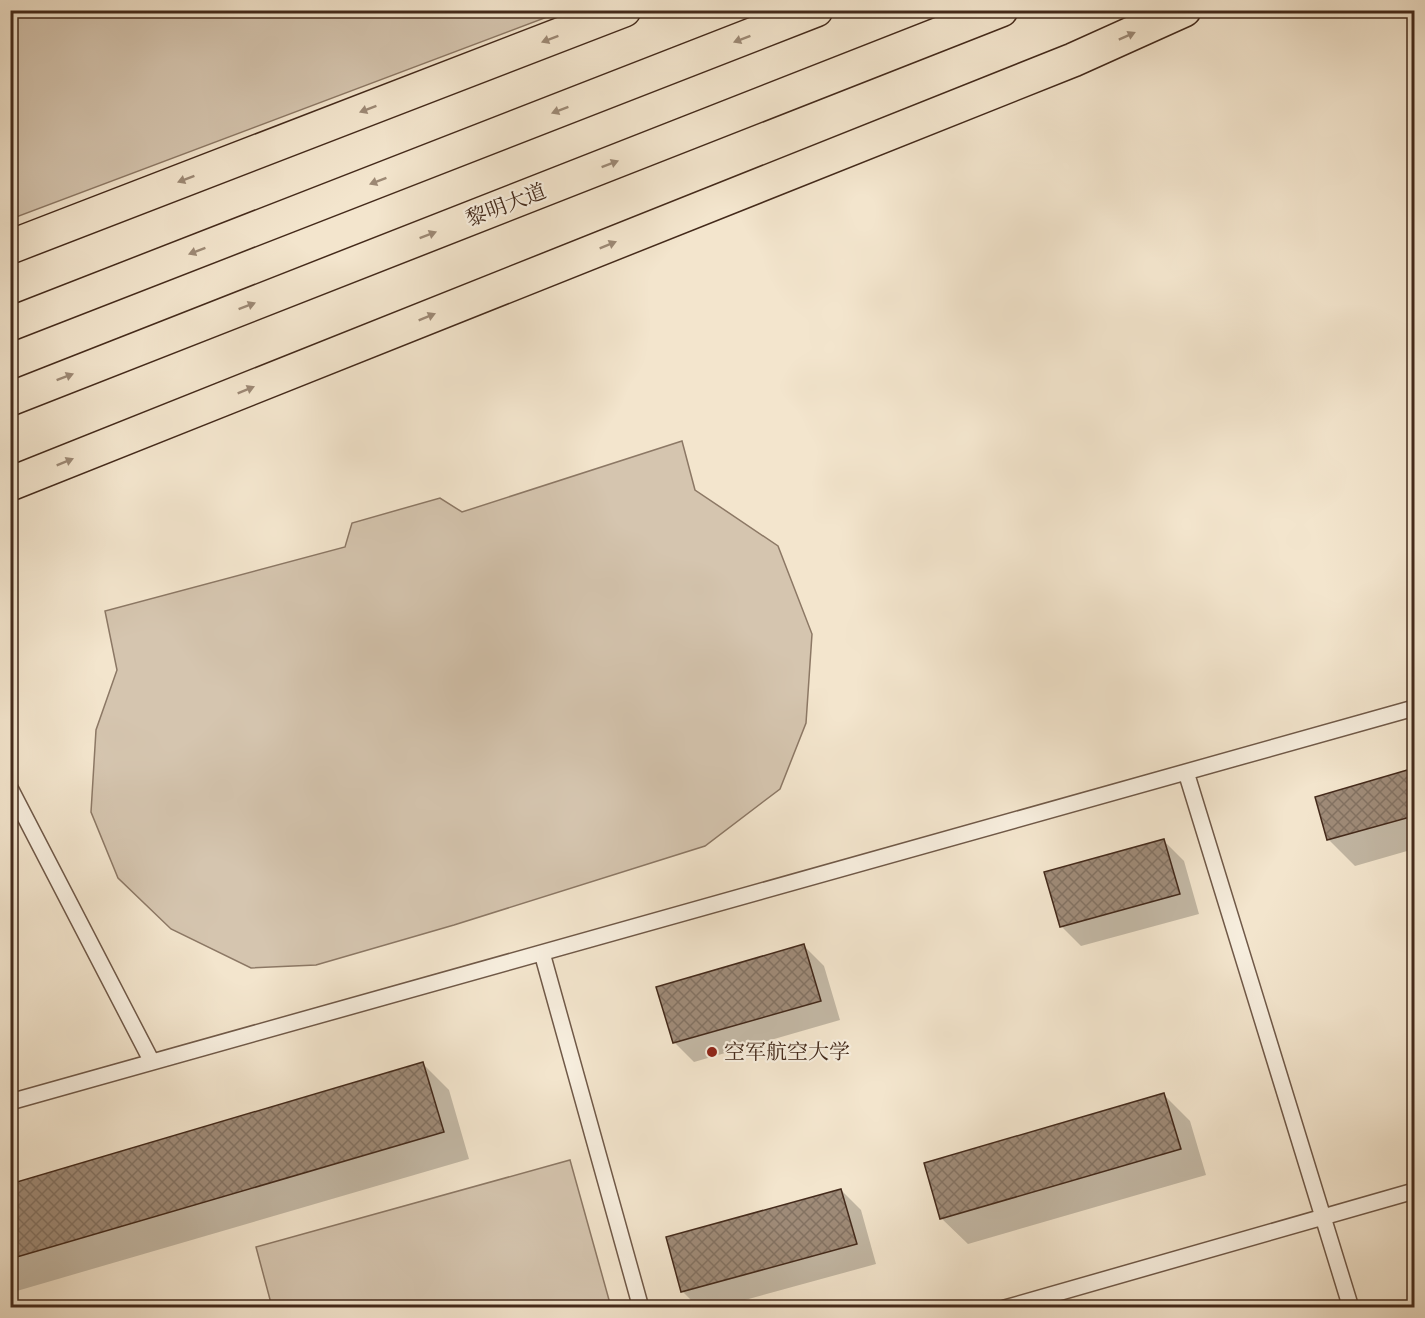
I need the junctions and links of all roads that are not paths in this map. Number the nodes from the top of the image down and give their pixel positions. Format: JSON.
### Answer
{"nodes":[{"id":1,"x":624,"y":10,"type":"edge"},
{"id":2,"x":816,"y":10,"type":"edge"},
{"id":3,"x":1001,"y":10,"type":"edge"},
{"id":4,"x":1184,"y":10,"type":"edge"},
{"id":5,"x":10,"y":247,"type":"edge"},
{"id":6,"x":10,"y":324,"type":"edge"},
{"id":7,"x":10,"y":399,"type":"edge"},
{"id":8,"x":10,"y":484,"type":"edge"},
{"id":9,"x":1414,"y":708,"type":"edge"},
{"id":10,"x":1186,"y":772,"type":"junction"},
{"id":11,"x":10,"y":788,"type":"edge"},
{"id":12,"x":542,"y":953,"type":"junction"},
{"id":13,"x":152,"y":1062,"type":"junction"},
{"id":14,"x":10,"y":1102,"type":"edge"},
{"id":15,"x":1414,"y":1191,"type":"edge"},
{"id":16,"x":1323,"y":1217,"type":"junction"},
{"id":17,"x":641,"y":1308,"type":"edge"},
{"id":18,"x":1005,"y":1308,"type":"edge"},
{"id":19,"x":1351,"y":1308,"type":"edge"}],
"edges":[{"from":1,"to":5,"type":"highway","one_way":true},
{"from":2,"to":6,"type":"highway","one_way":true},
{"from":7,"to":3,"type":"highway","name":"黎明大道","one_way":true},
{"from":8,"to":4,"type":"highway","one_way":true},
{"from":9,"to":10,"type":"lane"},
{"from":10,"to":12,"type":"lane"},
{"from":10,"to":16,"type":"lane"},
{"from":11,"to":13,"type":"lane"},
{"from":12,"to":13,"type":"lane"},
{"from":12,"to":17,"type":"lane"},
{"from":13,"to":14,"type":"lane"},
{"from":15,"to":16,"type":"lane"},
{"from":16,"to":18,"type":"lane"},
{"from":16,"to":19,"type":"lane"}]}
